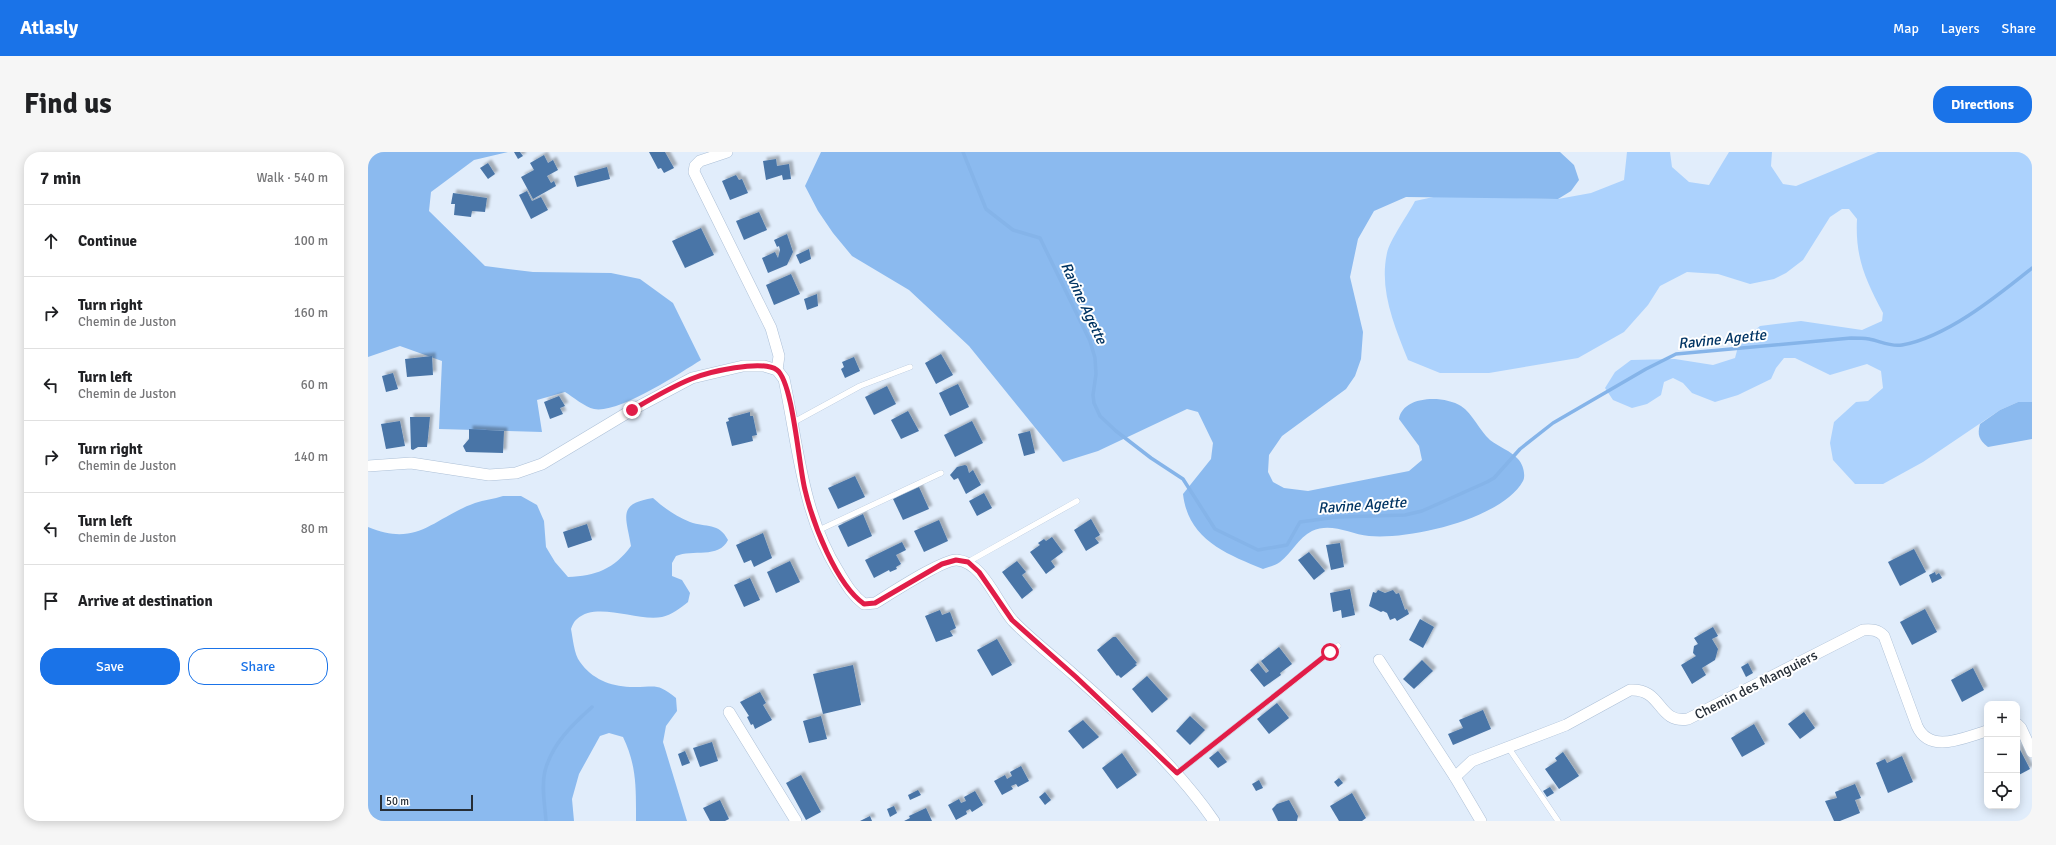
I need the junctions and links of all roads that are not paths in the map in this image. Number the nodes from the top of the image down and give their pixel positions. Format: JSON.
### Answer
{"nodes":[{"id":1,"x":727,"y":152,"type":"edge"},
{"id":2,"x":910,"y":367,"type":"dead end"},
{"id":3,"x":777,"y":370,"type":"junction"},
{"id":4,"x":794,"y":422,"type":"junction"},
{"id":5,"x":368,"y":466,"type":"edge"},
{"id":6,"x":941,"y":473,"type":"dead end"},
{"id":7,"x":1077,"y":501,"type":"dead end"},
{"id":8,"x":817,"y":531,"type":"junction"},
{"id":9,"x":968,"y":562,"type":"junction"},
{"id":10,"x":1338,"y":646,"type":"dead end"},
{"id":11,"x":1379,"y":660,"type":"dead end"},
{"id":12,"x":729,"y":712,"type":"dead end"},
{"id":13,"x":2020,"y":727,"type":"edge"},
{"id":14,"x":1984,"y":732,"type":"edge"},
{"id":15,"x":1508,"y":747,"type":"junction"},
{"id":16,"x":2032,"y":752,"type":"edge"},
{"id":17,"x":1177,"y":773,"type":"junction"},
{"id":18,"x":1455,"y":777,"type":"junction"},
{"id":19,"x":796,"y":821,"type":"edge"},
{"id":20,"x":1214,"y":821,"type":"edge"},
{"id":21,"x":1481,"y":821,"type":"edge"},
{"id":22,"x":1558,"y":821,"type":"edge"}],
"edges":[{"from":1,"to":3,"type":"street"},
{"from":2,"to":4,"type":"lane"},
{"from":3,"to":4,"type":"street"},
{"from":3,"to":5,"type":"street"},
{"from":4,"to":8,"type":"street"},
{"from":6,"to":8,"type":"lane"},
{"from":7,"to":9,"type":"lane"},
{"from":8,"to":9,"type":"street"},
{"from":9,"to":17,"type":"street"},
{"from":10,"to":17,"type":"lane"},
{"from":11,"to":18,"type":"street"},
{"from":12,"to":19,"type":"street"},
{"from":13,"to":16,"type":"street"},
{"from":14,"to":15,"type":"street","name":"Chemin des Manguiers"},
{"from":15,"to":18,"type":"street","name":"Chemin des Manguiers"},
{"from":15,"to":22,"type":"lane"},
{"from":17,"to":20,"type":"street"},
{"from":18,"to":21,"type":"street"}]}
